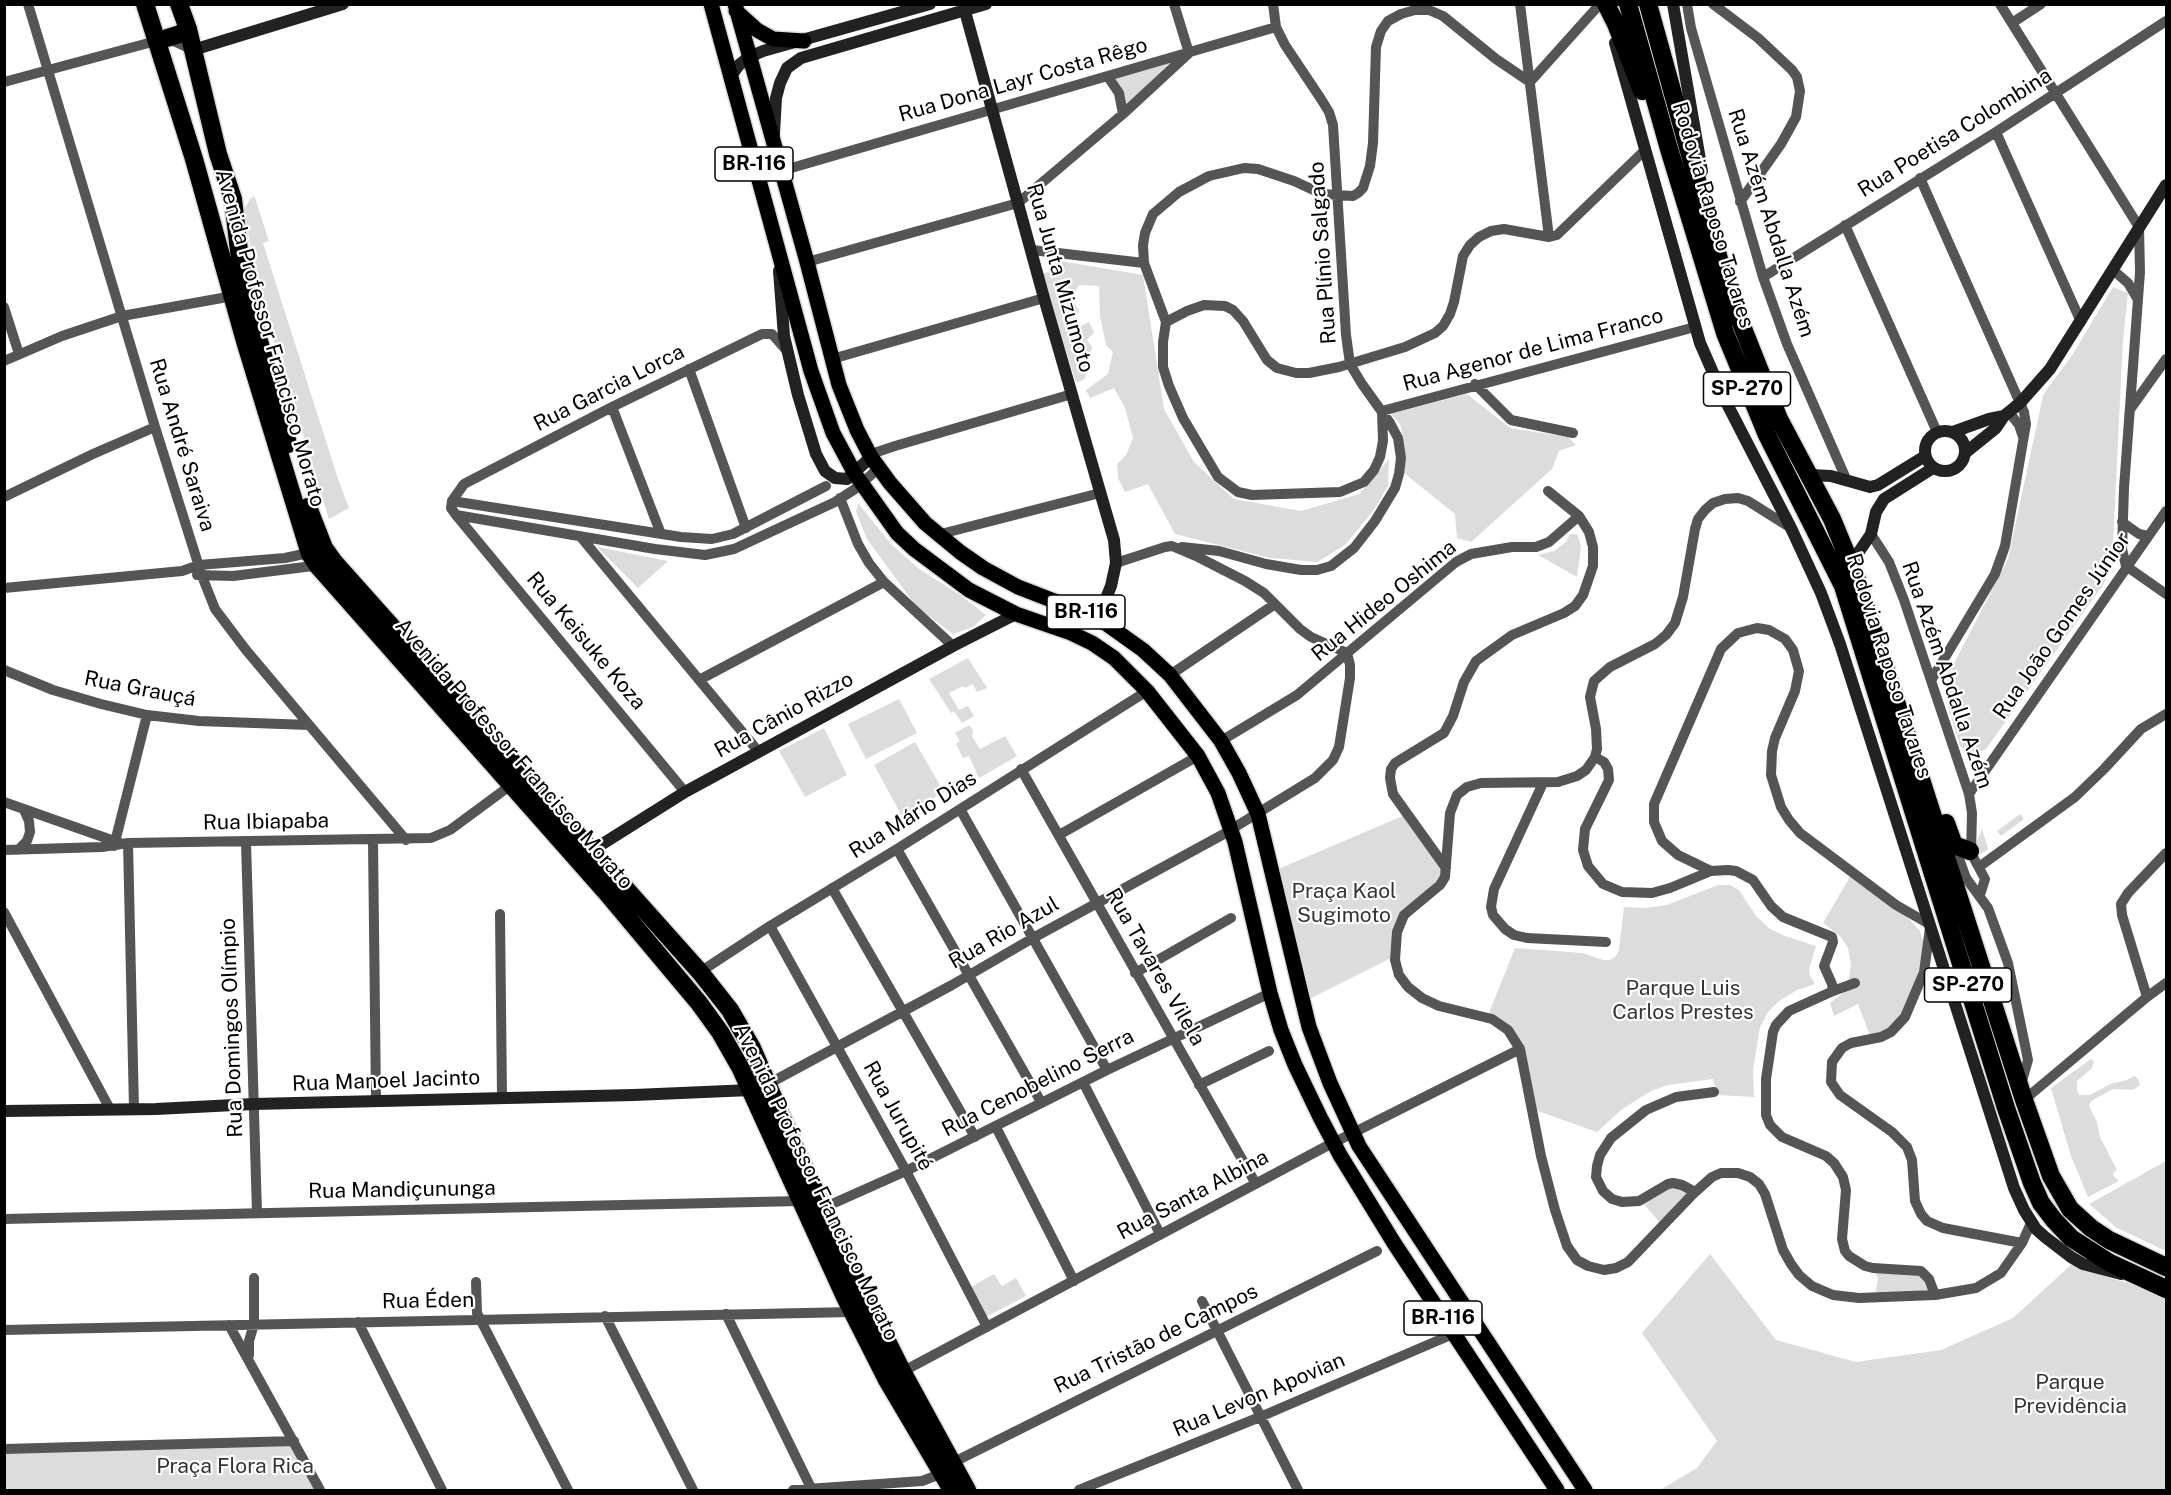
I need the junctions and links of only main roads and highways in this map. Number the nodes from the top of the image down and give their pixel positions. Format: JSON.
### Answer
{"nodes":[{"id":1,"x":144,"y":4,"type":"edge"},
{"id":2,"x":179,"y":4,"type":"edge"},
{"id":3,"x":343,"y":4,"type":"edge"},
{"id":4,"x":711,"y":4,"type":"edge"},
{"id":5,"x":930,"y":4,"type":"edge"},
{"id":6,"x":986,"y":4,"type":"edge"},
{"id":7,"x":1605,"y":4,"type":"edge"},
{"id":8,"x":1628,"y":4,"type":"edge"},
{"id":9,"x":1648,"y":4,"type":"edge"},
{"id":10,"x":1673,"y":4,"type":"edge"},
{"id":11,"x":964,"y":7,"type":"edge"},
{"id":12,"x":736,"y":8,"type":"edge"},
{"id":13,"x":188,"y":29,"type":"junction"},
{"id":14,"x":161,"y":39,"type":"junction"},
{"id":15,"x":804,"y":40,"type":"junction"},
{"id":16,"x":193,"y":50,"type":"junction"},
{"id":17,"x":749,"y":57,"type":"junction"},
{"id":18,"x":730,"y":76,"type":"junction"},
{"id":19,"x":773,"y":143,"type":"junction"},
{"id":20,"x":1669,"y":150,"type":"junction"},
{"id":21,"x":2166,"y":185,"type":"edge"},
{"id":22,"x":1711,"y":229,"type":"junction"},
{"id":23,"x":777,"y":252,"type":"junction"},
{"id":24,"x":2006,"y":414,"type":"junction"},
{"id":25,"x":1953,"y":432,"type":"junction"},
{"id":26,"x":1965,"y":453,"type":"junction"},
{"id":27,"x":1925,"y":456,"type":"junction"},
{"id":28,"x":875,"y":462,"type":"junction"},
{"id":29,"x":1933,"y":468,"type":"junction"},
{"id":30,"x":1810,"y":475,"type":"junction"},
{"id":31,"x":858,"y":479,"type":"junction"},
{"id":32,"x":321,"y":557,"type":"junction"},
{"id":33,"x":1850,"y":565,"type":"junction"},
{"id":34,"x":1016,"y":614,"type":"junction"},
{"id":35,"x":1098,"y":618,"type":"junction"},
{"id":36,"x":1906,"y":738,"type":"junction"},
{"id":37,"x":1968,"y":854,"type":"road end"},
{"id":38,"x":584,"y":856,"type":"junction"},
{"id":39,"x":768,"y":1084,"type":"junction"},
{"id":40,"x":751,"y":1090,"type":"junction"},
{"id":41,"x":4,"y":1111,"type":"edge"},
{"id":42,"x":2166,"y":1267,"type":"edge"},
{"id":43,"x":2139,"y":1277,"type":"junction"},
{"id":44,"x":2166,"y":1289,"type":"edge"},
{"id":45,"x":895,"y":1376,"type":"junction"},
{"id":46,"x":948,"y":1468,"type":"junction"},
{"id":47,"x":952,"y":1491,"type":"edge"},
{"id":48,"x":967,"y":1491,"type":"edge"},
{"id":49,"x":1557,"y":1491,"type":"edge"},
{"id":50,"x":1585,"y":1491,"type":"edge"}],
"edges":[{"from":1,"to":14,"type":"highway","name":"Avenida Professor Francisco Morato"},
{"from":2,"to":13,"type":"highway","name":"Avenida Professor Francisco Morato"},
{"from":3,"to":16,"type":"main road"},
{"from":4,"to":18,"type":"main road","number":"BR-116"},
{"from":5,"to":15,"type":"main road"},
{"from":6,"to":11,"type":"main road"},
{"from":7,"to":20,"type":"highway"},
{"from":7,"to":43,"type":"main road"},
{"from":8,"to":20,"type":"highway","name":"Rodovia Raposo Tavares","number":"SP-270"},
{"from":9,"to":22,"type":"highway","name":"Rodovia Raposo Tavares","number":"SP-270"},
{"from":10,"to":22,"type":"main road","name":"Rua Azém Abdalla Azém"},
{"from":11,"to":19,"type":"main road"},
{"from":11,"to":35,"type":"main road","name":"Rua Junta Mizumoto"},
{"from":12,"to":15,"type":"main road"},
{"from":12,"to":17,"type":"main road","number":"BR-116"},
{"from":13,"to":14,"type":"highway"},
{"from":13,"to":16,"type":"highway","name":"Avenida Professor Francisco Morato"},
{"from":14,"to":32,"type":"highway","name":"Avenida Professor Francisco Morato"},
{"from":15,"to":17,"type":"main road"},
{"from":16,"to":32,"type":"highway","name":"Avenida Professor Francisco Morato"},
{"from":17,"to":18,"type":"main road"},
{"from":17,"to":19,"type":"main road","number":"BR-116"},
{"from":18,"to":23,"type":"main road","number":"BR-116"},
{"from":19,"to":28,"type":"main road","number":"BR-116"},
{"from":20,"to":43,"type":"highway","name":"Rodovia Raposo Tavares","number":"SP-270"},
{"from":21,"to":24,"type":"main road"},
{"from":22,"to":30,"type":"highway","name":"Rodovia Raposo Tavares","number":"SP-270"},
{"from":23,"to":31,"type":"main road","number":"BR-116"},
{"from":23,"to":31,"type":"main road"},
{"from":24,"to":25,"type":"main road"},
{"from":24,"to":26,"type":"main road"},
{"from":25,"to":26,"type":"main road"},
{"from":25,"to":27,"type":"main road"},
{"from":26,"to":29,"type":"main road"},
{"from":27,"to":29,"type":"main road"},
{"from":27,"to":30,"type":"main road"},
{"from":28,"to":31,"type":"main road"},
{"from":28,"to":35,"type":"main road","number":"BR-116"},
{"from":29,"to":33,"type":"main road"},
{"from":30,"to":33,"type":"highway","name":"Rodovia Raposo Tavares","number":"SP-270"},
{"from":31,"to":34,"type":"main road","number":"BR-116"},
{"from":32,"to":38,"type":"highway","name":"Avenida Professor Francisco Morato"},
{"from":32,"to":38,"type":"highway","name":"Avenida Professor Francisco Morato"},
{"from":33,"to":36,"type":"highway","name":"Rodovia Raposo Tavares","number":"SP-270"},
{"from":34,"to":38,"type":"main road","name":"Rua Cânio Rizzo"},
{"from":34,"to":49,"type":"main road","number":"BR-116"},
{"from":35,"to":50,"type":"main road","number":"BR-116"},
{"from":36,"to":37,"type":"highway"},
{"from":36,"to":42,"type":"highway","name":"Rodovia Raposo Tavares","number":"SP-270"},
{"from":38,"to":39,"type":"highway","name":"Avenida Professor Francisco Morato"},
{"from":38,"to":40,"type":"highway","name":"Avenida Professor Francisco Morato"},
{"from":39,"to":40,"type":"main road","name":"Rua Manoel Jacinto"},
{"from":39,"to":45,"type":"highway","name":"Avenida Professor Francisco Morato"},
{"from":40,"to":41,"type":"main road","name":"Rua Manoel Jacinto"},
{"from":40,"to":45,"type":"highway","name":"Avenida Professor Francisco Morato"},
{"from":43,"to":44,"type":"highway","name":"Rodovia Raposo Tavares","number":"SP-270"},
{"from":45,"to":46,"type":"highway","name":"Avenida Professor Francisco Morato"},
{"from":46,"to":47,"type":"highway","name":"Avenida Professor Francisco Morato"},
{"from":46,"to":48,"type":"highway","name":"Avenida Professor Francisco Morato"}]}
